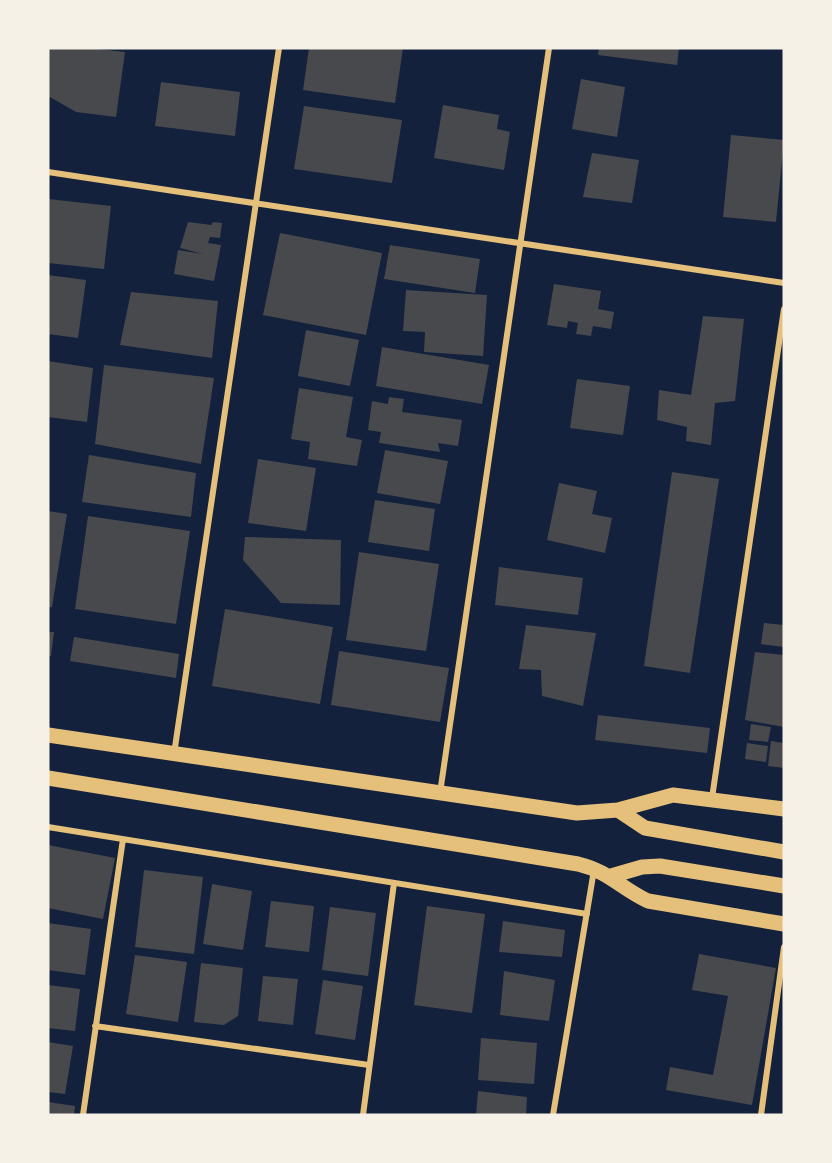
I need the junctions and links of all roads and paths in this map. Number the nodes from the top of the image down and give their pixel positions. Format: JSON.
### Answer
{"nodes":[{"id":1,"x":279,"y":48,"type":"edge"},
{"id":2,"x":549,"y":48,"type":"edge"},
{"id":3,"x":48,"y":172,"type":"edge"},
{"id":4,"x":256,"y":204,"type":"junction"},
{"id":5,"x":520,"y":243,"type":"junction"},
{"id":6,"x":784,"y":283,"type":"edge"},
{"id":7,"x":784,"y":309,"type":"edge"},
{"id":8,"x":48,"y":735,"type":"edge"},
{"id":9,"x":174,"y":754,"type":"junction"},
{"id":10,"x":48,"y":778,"type":"edge"},
{"id":11,"x":440,"y":793,"type":"junction"},
{"id":12,"x":712,"y":798,"type":"junction"},
{"id":13,"x":784,"y":809,"type":"edge"},
{"id":14,"x":618,"y":810,"type":"junction"},
{"id":15,"x":48,"y":827,"type":"edge"},
{"id":16,"x":123,"y":839,"type":"junction"},
{"id":17,"x":784,"y":852,"type":"edge"},
{"id":18,"x":594,"y":868,"type":"junction"},
{"id":19,"x":611,"y":876,"type":"junction"},
{"id":20,"x":394,"y":883,"type":"junction"},
{"id":21,"x":784,"y":886,"type":"edge"},
{"id":22,"x":587,"y":914,"type":"junction"},
{"id":23,"x":784,"y":924,"type":"edge"},
{"id":24,"x":784,"y":948,"type":"edge"},
{"id":25,"x":95,"y":1026,"type":"junction"},
{"id":26,"x":369,"y":1065,"type":"junction"},
{"id":27,"x":83,"y":1115,"type":"edge"},
{"id":28,"x":363,"y":1115,"type":"edge"},
{"id":29,"x":553,"y":1115,"type":"edge"},
{"id":30,"x":761,"y":1115,"type":"edge"}],
"edges":[{"from":1,"to":4,"type":"street"},
{"from":2,"to":5,"type":"street"},
{"from":3,"to":4,"type":"street"},
{"from":4,"to":5,"type":"street"},
{"from":4,"to":9,"type":"street"},
{"from":5,"to":6,"type":"street"},
{"from":5,"to":11,"type":"street"},
{"from":7,"to":12,"type":"street"},
{"from":8,"to":9,"type":"highway"},
{"from":9,"to":11,"type":"highway"},
{"from":10,"to":18,"type":"highway"},
{"from":11,"to":14,"type":"highway"},
{"from":12,"to":13,"type":"highway"},
{"from":12,"to":14,"type":"highway"},
{"from":14,"to":17,"type":"highway"},
{"from":15,"to":16,"type":"street"},
{"from":16,"to":20,"type":"street"},
{"from":16,"to":25,"type":"street"},
{"from":18,"to":19,"type":"highway"},
{"from":18,"to":22,"type":"street"},
{"from":19,"to":21,"type":"highway"},
{"from":19,"to":23,"type":"highway"},
{"from":20,"to":22,"type":"street"},
{"from":20,"to":26,"type":"street"},
{"from":22,"to":29,"type":"street"},
{"from":24,"to":30,"type":"street"},
{"from":25,"to":26,"type":"street"},
{"from":25,"to":27,"type":"street"},
{"from":26,"to":28,"type":"street"}]}
